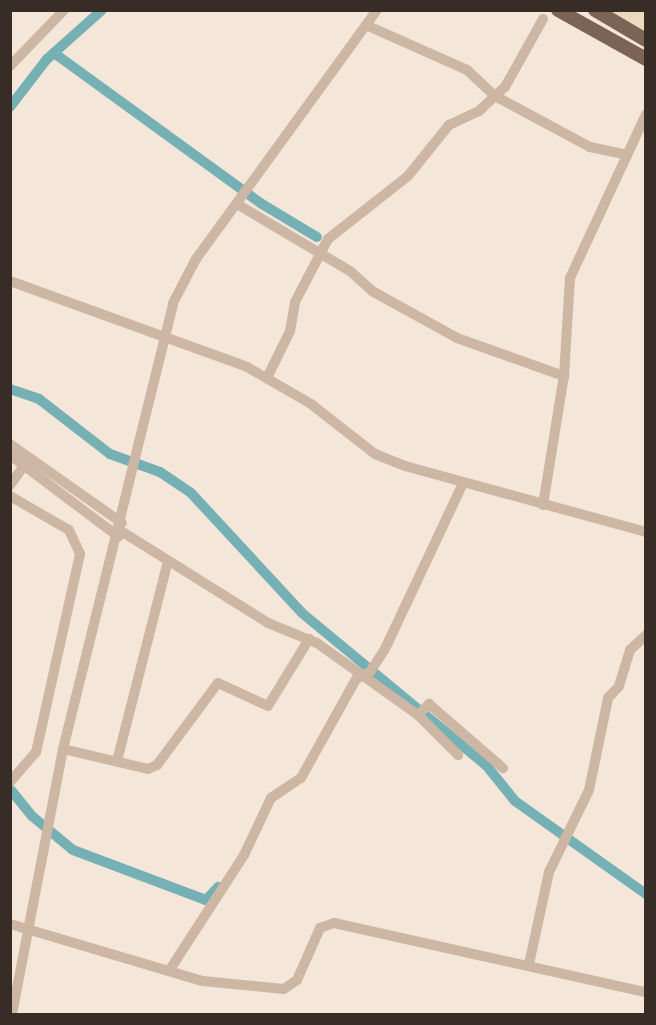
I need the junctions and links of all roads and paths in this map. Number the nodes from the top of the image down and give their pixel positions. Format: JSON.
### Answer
{"nodes":[{"id":1,"x":64,"y":10,"type":"edge"},
{"id":2,"x":377,"y":10,"type":"edge"},
{"id":3,"x":558,"y":10,"type":"edge"},
{"id":4,"x":595,"y":10,"type":"edge"},
{"id":5,"x":543,"y":19,"type":"dead end"},
{"id":6,"x":366,"y":25,"type":"junction"},
{"id":7,"x":645,"y":40,"type":"edge"},
{"id":8,"x":645,"y":59,"type":"edge"},
{"id":9,"x":10,"y":66,"type":"edge"},
{"id":10,"x":495,"y":96,"type":"junction"},
{"id":11,"x":645,"y":114,"type":"edge"},
{"id":12,"x":627,"y":155,"type":"junction"},
{"id":13,"x":237,"y":204,"type":"junction"},
{"id":14,"x":320,"y":254,"type":"junction"},
{"id":15,"x":10,"y":281,"type":"edge"},
{"id":16,"x":163,"y":337,"type":"junction"},
{"id":17,"x":564,"y":376,"type":"junction"},
{"id":18,"x":267,"y":378,"type":"junction"},
{"id":19,"x":10,"y":444,"type":"edge"},
{"id":20,"x":10,"y":455,"type":"edge"},
{"id":21,"x":24,"y":466,"type":"junction"},
{"id":22,"x":463,"y":483,"type":"junction"},
{"id":23,"x":10,"y":485,"type":"edge"},
{"id":24,"x":10,"y":496,"type":"edge"},
{"id":25,"x":543,"y":505,"type":"junction"},
{"id":26,"x":121,"y":530,"type":"junction"},
{"id":27,"x":645,"y":532,"type":"edge"},
{"id":28,"x":168,"y":561,"type":"junction"},
{"id":29,"x":645,"y":634,"type":"edge"},
{"id":30,"x":309,"y":639,"type":"junction"},
{"id":31,"x":366,"y":673,"type":"junction"},
{"id":32,"x":419,"y":715,"type":"junction"},
{"id":33,"x":63,"y":749,"type":"junction"},
{"id":34,"x":458,"y":754,"type":"dead end"},
{"id":35,"x":117,"y":761,"type":"junction"},
{"id":36,"x":503,"y":768,"type":"dead end"},
{"id":37,"x":10,"y":782,"type":"edge"},
{"id":38,"x":10,"y":924,"type":"edge"},
{"id":39,"x":28,"y":929,"type":"junction"},
{"id":40,"x":529,"y":964,"type":"junction"},
{"id":41,"x":169,"y":971,"type":"junction"},
{"id":42,"x":645,"y":992,"type":"edge"},
{"id":43,"x":12,"y":1014,"type":"edge"}],
"edges":[{"from":1,"to":9,"type":"street"},
{"from":2,"to":6,"type":"street"},
{"from":3,"to":8,"type":"main road"},
{"from":4,"to":7,"type":"main road"},
{"from":5,"to":10,"type":"street"},
{"from":6,"to":10,"type":"street"},
{"from":6,"to":13,"type":"street"},
{"from":10,"to":12,"type":"street"},
{"from":10,"to":14,"type":"street"},
{"from":11,"to":12,"type":"street"},
{"from":12,"to":17,"type":"street"},
{"from":13,"to":14,"type":"street"},
{"from":13,"to":16,"type":"street"},
{"from":14,"to":17,"type":"street"},
{"from":14,"to":18,"type":"street"},
{"from":15,"to":16,"type":"street"},
{"from":16,"to":18,"type":"street"},
{"from":16,"to":26,"type":"street"},
{"from":17,"to":25,"type":"street"},
{"from":18,"to":22,"type":"street"},
{"from":19,"to":26,"type":"street"},
{"from":20,"to":21,"type":"street"},
{"from":21,"to":23,"type":"street"},
{"from":21,"to":26,"type":"street"},
{"from":22,"to":25,"type":"street"},
{"from":22,"to":31,"type":"street"},
{"from":24,"to":37,"type":"street"},
{"from":25,"to":27,"type":"street"},
{"from":26,"to":28,"type":"street"},
{"from":26,"to":33,"type":"street"},
{"from":28,"to":30,"type":"street"},
{"from":28,"to":35,"type":"street"},
{"from":29,"to":40,"type":"street"},
{"from":30,"to":31,"type":"street"},
{"from":30,"to":35,"type":"street"},
{"from":31,"to":32,"type":"street"},
{"from":31,"to":41,"type":"street"},
{"from":32,"to":34,"type":"street"},
{"from":32,"to":36,"type":"street"},
{"from":33,"to":35,"type":"street"},
{"from":33,"to":39,"type":"street"},
{"from":38,"to":39,"type":"street"},
{"from":39,"to":41,"type":"street"},
{"from":39,"to":43,"type":"street"},
{"from":40,"to":41,"type":"street"},
{"from":40,"to":42,"type":"street"}]}
